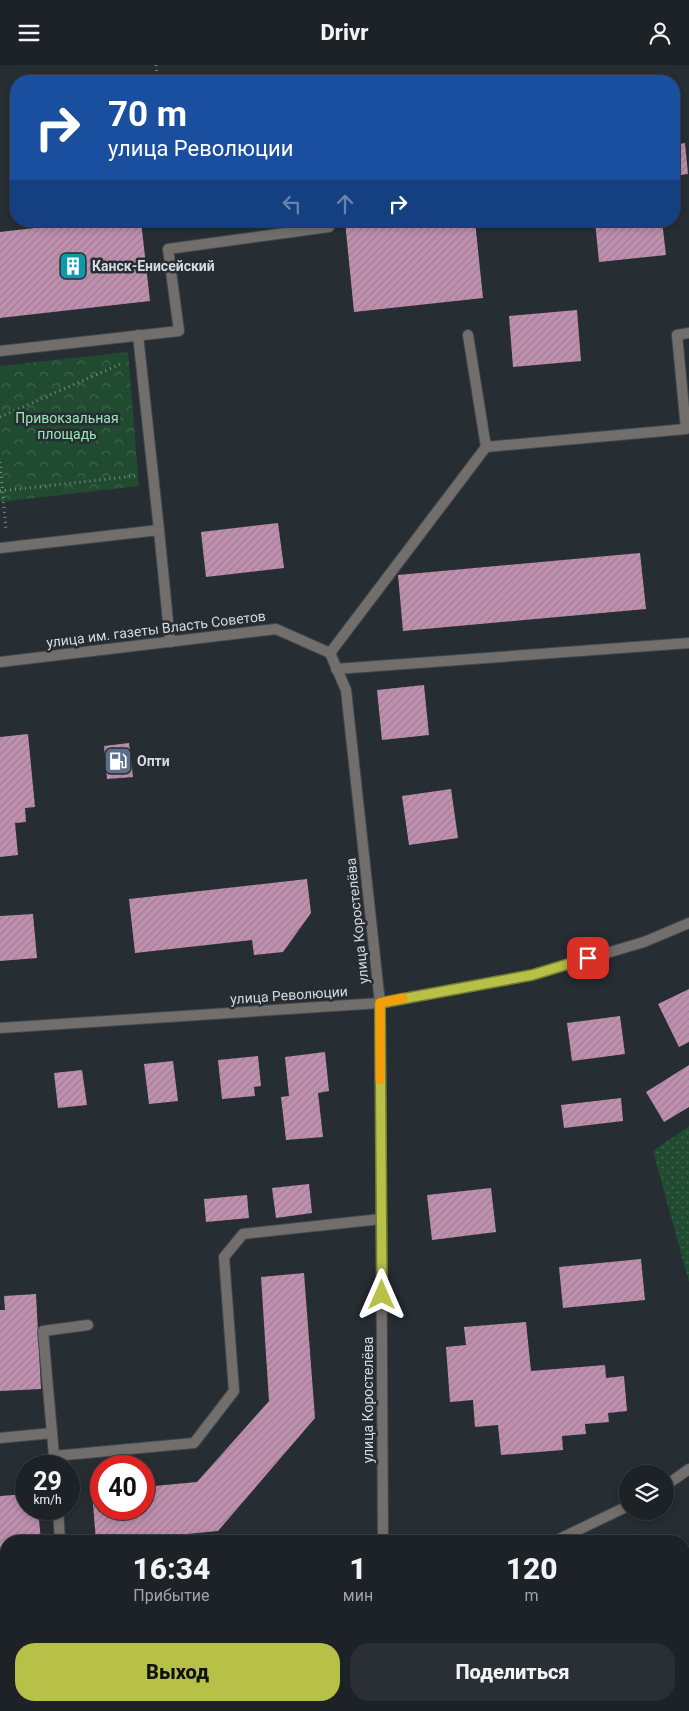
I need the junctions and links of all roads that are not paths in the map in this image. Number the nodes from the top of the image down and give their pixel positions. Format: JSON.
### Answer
{"nodes":[{"id":1,"x":329,"y":227,"type":"dead end"},
{"id":2,"x":689,"y":333,"type":"edge"},
{"id":3,"x":138,"y":335,"type":"junction"},
{"id":4,"x":468,"y":335,"type":"dead end"},
{"id":5,"x":0,"y":351,"type":"edge"},
{"id":6,"x":486,"y":447,"type":"junction"},
{"id":7,"x":159,"y":530,"type":"junction"},
{"id":8,"x":4,"y":548,"type":"edge"},
{"id":9,"x":170,"y":641,"type":"junction"},
{"id":10,"x":689,"y":643,"type":"edge"},
{"id":11,"x":330,"y":653,"type":"junction"},
{"id":12,"x":0,"y":662,"type":"edge"},
{"id":13,"x":336,"y":669,"type":"junction"},
{"id":14,"x":689,"y":923,"type":"edge"},
{"id":15,"x":380,"y":1003,"type":"junction"},
{"id":16,"x":0,"y":1027,"type":"edge"},
{"id":17,"x":381,"y":1219,"type":"junction"},
{"id":18,"x":88,"y":1325,"type":"dead end"},
{"id":19,"x":52,"y":1433,"type":"junction"},
{"id":20,"x":0,"y":1438,"type":"edge"},
{"id":21,"x":54,"y":1455,"type":"edge"},
{"id":22,"x":80,"y":1458,"type":"edge"},
{"id":23,"x":689,"y":1469,"type":"edge"},
{"id":24,"x":674,"y":1480,"type":"edge"},
{"id":25,"x":619,"y":1510,"type":"edge"},
{"id":26,"x":59,"y":1520,"type":"edge"},
{"id":27,"x":60,"y":1535,"type":"edge"},
{"id":28,"x":383,"y":1535,"type":"edge"},
{"id":29,"x":568,"y":1535,"type":"edge"}],
"edges":[{"from":1,"to":3,"type":"street"},
{"from":2,"to":6,"type":"street"},
{"from":3,"to":5,"type":"street"},
{"from":3,"to":7,"type":"street"},
{"from":4,"to":6,"type":"street"},
{"from":6,"to":11,"type":"street"},
{"from":7,"to":8,"type":"street"},
{"from":7,"to":9,"type":"street"},
{"from":9,"to":11,"type":"street","name":"улица им. газеты Власть Советов"},
{"from":9,"to":12,"type":"street","name":"улица им. газеты Власть Советов"},
{"from":10,"to":13,"type":"street"},
{"from":11,"to":13,"type":"street"},
{"from":13,"to":15,"type":"street","name":"улица Коростелёва"},
{"from":14,"to":15,"type":"street","name":"улица Революции"},
{"from":15,"to":16,"type":"street","name":"улица Революции"},
{"from":15,"to":17,"type":"street","name":"улица Коростелёва"},
{"from":17,"to":22,"type":"street"},
{"from":17,"to":28,"type":"street","name":"улица Коростелёва"},
{"from":18,"to":19,"type":"street"},
{"from":19,"to":20,"type":"street"},
{"from":19,"to":21,"type":"street"},
{"from":23,"to":24,"type":"street"},
{"from":25,"to":29,"type":"street"},
{"from":26,"to":27,"type":"street"}]}
